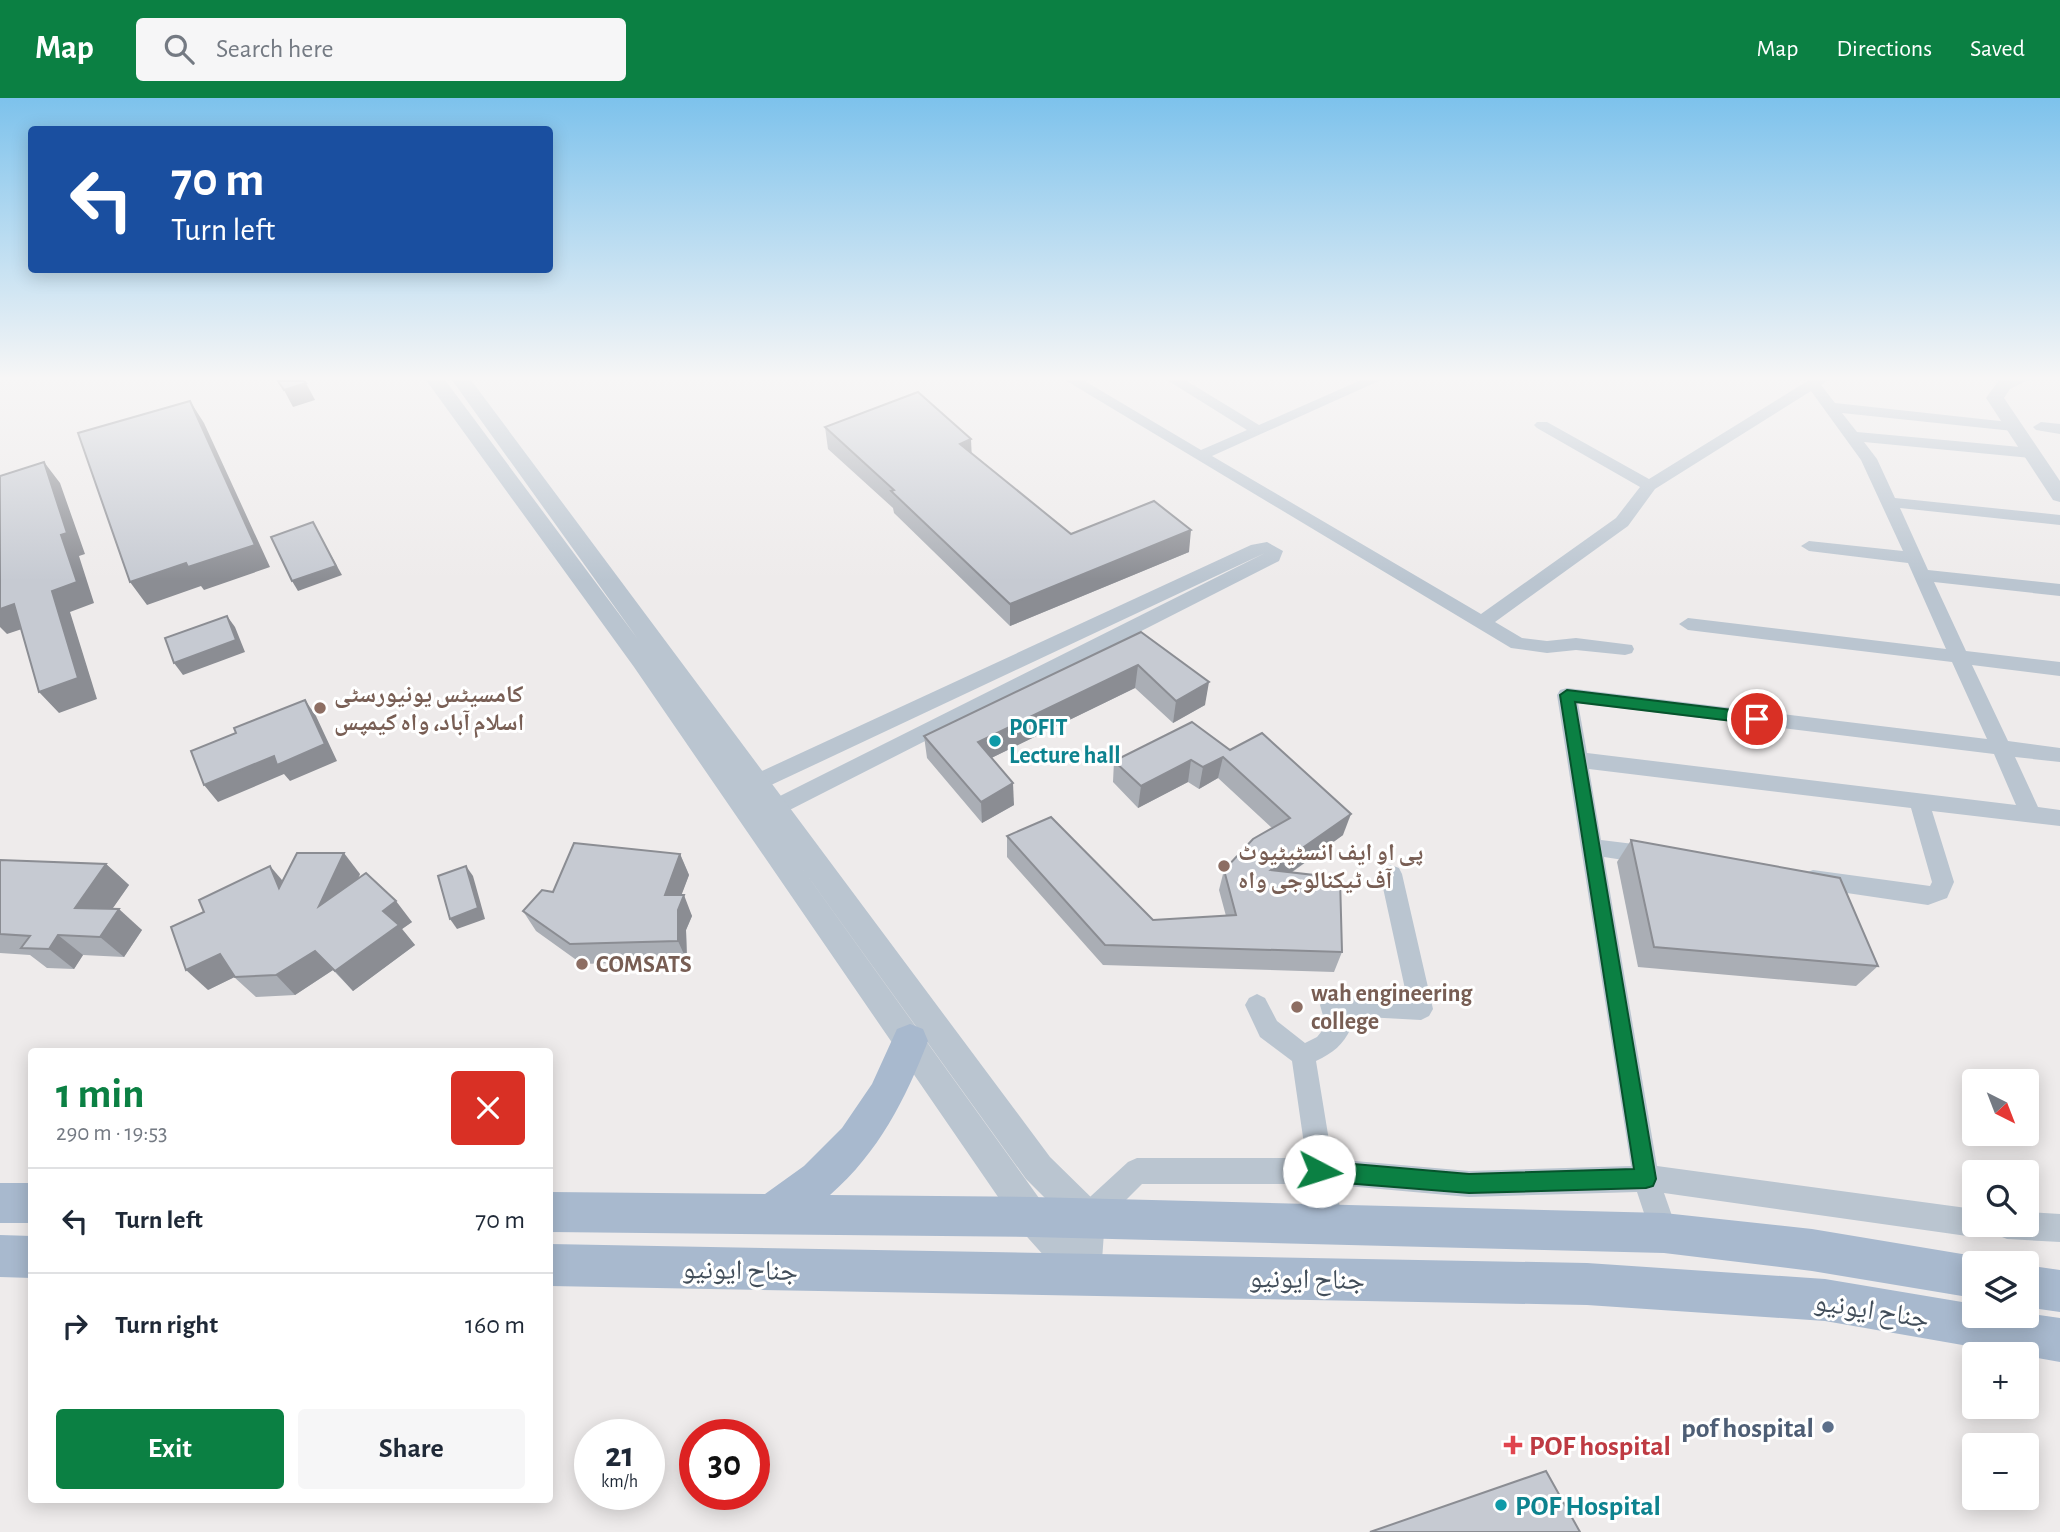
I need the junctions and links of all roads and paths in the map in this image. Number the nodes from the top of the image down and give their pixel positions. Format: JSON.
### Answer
{"nodes":[{"id":1,"x":485,"y":447,"type":"edge"},
{"id":2,"x":508,"y":447,"type":"edge"},
{"id":3,"x":1185,"y":447,"type":"edge"},
{"id":4,"x":1220,"y":447,"type":"edge"},
{"id":5,"x":1580,"y":447,"type":"edge"},
{"id":6,"x":1712,"y":447,"type":"edge"},
{"id":7,"x":1860,"y":447,"type":"edge"},
{"id":8,"x":1967,"y":447,"type":"edge"},
{"id":9,"x":2027,"y":447,"type":"edge"},
{"id":10,"x":2031,"y":453,"type":"junction"},
{"id":11,"x":1200,"y":456,"type":"junction"},
{"id":12,"x":1649,"y":486,"type":"junction"},
{"id":13,"x":2060,"y":496,"type":"edge"},
{"id":14,"x":1888,"y":502,"type":"junction"},
{"id":15,"x":2060,"y":520,"type":"edge"},
{"id":16,"x":1809,"y":545,"type":"dead end"},
{"id":17,"x":1917,"y":567,"type":"junction"},
{"id":18,"x":2060,"y":590,"type":"edge"},
{"id":19,"x":1481,"y":623,"type":"junction"},
{"id":20,"x":1688,"y":624,"type":"dead end"},
{"id":21,"x":1625,"y":649,"type":"dead end"},
{"id":22,"x":1957,"y":656,"type":"junction"},
{"id":23,"x":2060,"y":668,"type":"edge"},
{"id":24,"x":2002,"y":749,"type":"junction"},
{"id":25,"x":2060,"y":755,"type":"edge"},
{"id":26,"x":1579,"y":760,"type":"junction"},
{"id":27,"x":746,"y":787,"type":"junction"},
{"id":28,"x":1919,"y":801,"type":"junction"},
{"id":29,"x":764,"y":813,"type":"junction"},
{"id":30,"x":2031,"y":814,"type":"junction"},
{"id":31,"x":2060,"y":818,"type":"edge"},
{"id":32,"x":1593,"y":847,"type":"junction"},
{"id":33,"x":1673,"y":859,"type":"edge"},
{"id":34,"x":1391,"y":874,"type":"dead end"},
{"id":35,"x":1794,"y":876,"type":"edge"},
{"id":36,"x":1257,"y":1005,"type":"dead end"},
{"id":37,"x":922,"y":1033,"type":"junction"},
{"id":38,"x":1303,"y":1055,"type":"junction"},
{"id":39,"x":1319,"y":1171,"type":"junction"},
{"id":40,"x":1646,"y":1179,"type":"junction"},
{"id":41,"x":0,"y":1203,"type":"edge"},
{"id":42,"x":28,"y":1203,"type":"edge"},
{"id":43,"x":553,"y":1212,"type":"edge"},
{"id":44,"x":769,"y":1215,"type":"junction"},
{"id":45,"x":1032,"y":1217,"type":"junction"},
{"id":46,"x":1088,"y":1218,"type":"junction"},
{"id":47,"x":1962,"y":1221,"type":"edge"},
{"id":48,"x":1329,"y":1225,"type":"junction"},
{"id":49,"x":2039,"y":1227,"type":"edge"},
{"id":50,"x":2060,"y":1228,"type":"edge"},
{"id":51,"x":1664,"y":1233,"type":"junction"},
{"id":52,"x":0,"y":1256,"type":"edge"},
{"id":53,"x":28,"y":1257,"type":"edge"},
{"id":54,"x":553,"y":1265,"type":"edge"},
{"id":55,"x":1084,"y":1275,"type":"junction"},
{"id":56,"x":1962,"y":1275,"type":"edge"},
{"id":57,"x":2039,"y":1288,"type":"edge"},
{"id":58,"x":2060,"y":1291,"type":"edge"},
{"id":59,"x":2060,"y":1340,"type":"edge"}],
"edges":[{"from":1,"to":27,"type":"street"},
{"from":2,"to":27,"type":"street"},
{"from":3,"to":11,"type":"street"},
{"from":4,"to":11,"type":"street"},
{"from":5,"to":12,"type":"street"},
{"from":6,"to":12,"type":"street"},
{"from":7,"to":14,"type":"street"},
{"from":8,"to":10,"type":"street"},
{"from":9,"to":10,"type":"street"},
{"from":10,"to":13,"type":"street"},
{"from":11,"to":19,"type":"street"},
{"from":12,"to":19,"type":"street"},
{"from":14,"to":15,"type":"street"},
{"from":14,"to":17,"type":"street"},
{"from":16,"to":17,"type":"street"},
{"from":17,"to":18,"type":"street"},
{"from":17,"to":22,"type":"street"},
{"from":19,"to":21,"type":"street"},
{"from":20,"to":22,"type":"street"},
{"from":22,"to":23,"type":"street"},
{"from":22,"to":24,"type":"street"},
{"from":24,"to":25,"type":"street"},
{"from":24,"to":26,"type":"street"},
{"from":24,"to":30,"type":"street"},
{"from":26,"to":28,"type":"street"},
{"from":26,"to":32,"type":"street"},
{"from":27,"to":29,"type":"street"},
{"from":27,"to":29,"type":"street"},
{"from":28,"to":30,"type":"street"},
{"from":28,"to":35,"type":"street"},
{"from":29,"to":37,"type":"street"},
{"from":30,"to":31,"type":"street"},
{"from":32,"to":33,"type":"street"},
{"from":32,"to":40,"type":"street"},
{"from":34,"to":38,"type":"street"},
{"from":36,"to":38,"type":"street"},
{"from":37,"to":44,"type":"main road"},
{"from":37,"to":45,"type":"street"},
{"from":37,"to":46,"type":"street"},
{"from":38,"to":39,"type":"street"},
{"from":39,"to":40,"type":"street"},
{"from":39,"to":46,"type":"street"},
{"from":39,"to":48,"type":"street"},
{"from":40,"to":47,"type":"street"},
{"from":40,"to":51,"type":"street"},
{"from":41,"to":42,"type":"main road"},
{"from":43,"to":44,"type":"main road","name":"جناح ایونیو"},
{"from":44,"to":45,"type":"main road","name":"جناح ایونیو"},
{"from":45,"to":46,"type":"main road","name":"جناح ایونیو"},
{"from":45,"to":55,"type":"street"},
{"from":46,"to":48,"type":"main road","name":"جناح ایونیو"},
{"from":46,"to":55,"type":"street"},
{"from":48,"to":51,"type":"main road","name":"جناح ایونیو"},
{"from":49,"to":50,"type":"street"},
{"from":51,"to":56,"type":"main road","name":"جناح ایونیو"},
{"from":52,"to":53,"type":"main road"},
{"from":54,"to":55,"type":"main road","name":"جناح ایونیو"},
{"from":55,"to":59,"type":"main road","name":"جناح ایونیو"},
{"from":57,"to":58,"type":"main road"}]}
